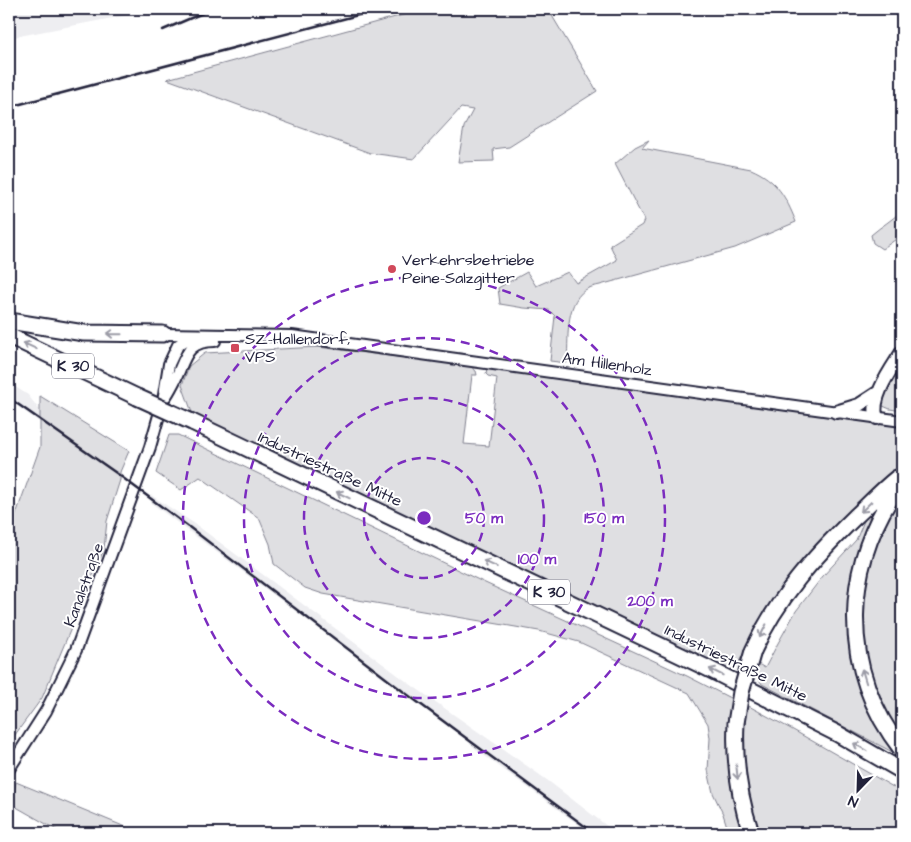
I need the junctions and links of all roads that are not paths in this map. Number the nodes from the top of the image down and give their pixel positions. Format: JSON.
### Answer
{"nodes":[{"id":1,"x":9,"y":321,"type":"edge"},
{"id":2,"x":163,"y":334,"type":"junction"},
{"id":3,"x":196,"y":334,"type":"junction"},
{"id":4,"x":9,"y":336,"type":"edge"},
{"id":5,"x":307,"y":339,"type":"junction"},
{"id":6,"x":178,"y":345,"type":"junction"},
{"id":7,"x":902,"y":352,"type":"edge"},
{"id":8,"x":183,"y":358,"type":"junction"},
{"id":9,"x":879,"y":392,"type":"junction"},
{"id":10,"x":163,"y":401,"type":"junction"},
{"id":11,"x":836,"y":412,"type":"junction"},
{"id":12,"x":877,"y":418,"type":"junction"},
{"id":13,"x":902,"y":421,"type":"edge"},
{"id":14,"x":902,"y":474,"type":"edge"},
{"id":15,"x":902,"y":481,"type":"edge"},
{"id":16,"x":902,"y":750,"type":"edge"},
{"id":17,"x":9,"y":769,"type":"edge"},
{"id":18,"x":902,"y":771,"type":"edge"},
{"id":19,"x":751,"y":833,"type":"edge"}],
"edges":[{"from":2,"to":1,"type":"highway","one_way":true},
{"from":2,"to":3,"type":"street","name":"Am Hillenholz"},
{"from":2,"to":6,"type":"street"},
{"from":3,"to":5,"type":"street","name":"Am Hillenholz"},
{"from":3,"to":6,"type":"street"},
{"from":18,"to":4,"type":"highway","name":"Industriestraße Mitte","number":"K 30","one_way":true,"bridge":true},
{"from":5,"to":8,"type":"street","name":"Am Hillenholz"},
{"from":5,"to":11,"type":"street","name":"Am Hillenholz"},
{"from":6,"to":8,"type":"street"},
{"from":6,"to":10,"type":"street","name":"Kanalstraße"},
{"from":7,"to":9,"type":"main road"},
{"from":8,"to":10,"type":"street","name":"Kanalstraße"},
{"from":9,"to":11,"type":"main road"},
{"from":9,"to":12,"type":"main road"},
{"from":10,"to":17,"type":"street","name":"Kanalstraße"},
{"from":11,"to":12,"type":"street","name":"Am Hillenholz"},
{"from":12,"to":13,"type":"street","name":"Am Hillenholz"},
{"from":14,"to":19,"type":"highway","one_way":true,"bridge":true},
{"from":16,"to":15,"type":"highway","one_way":true}]}
